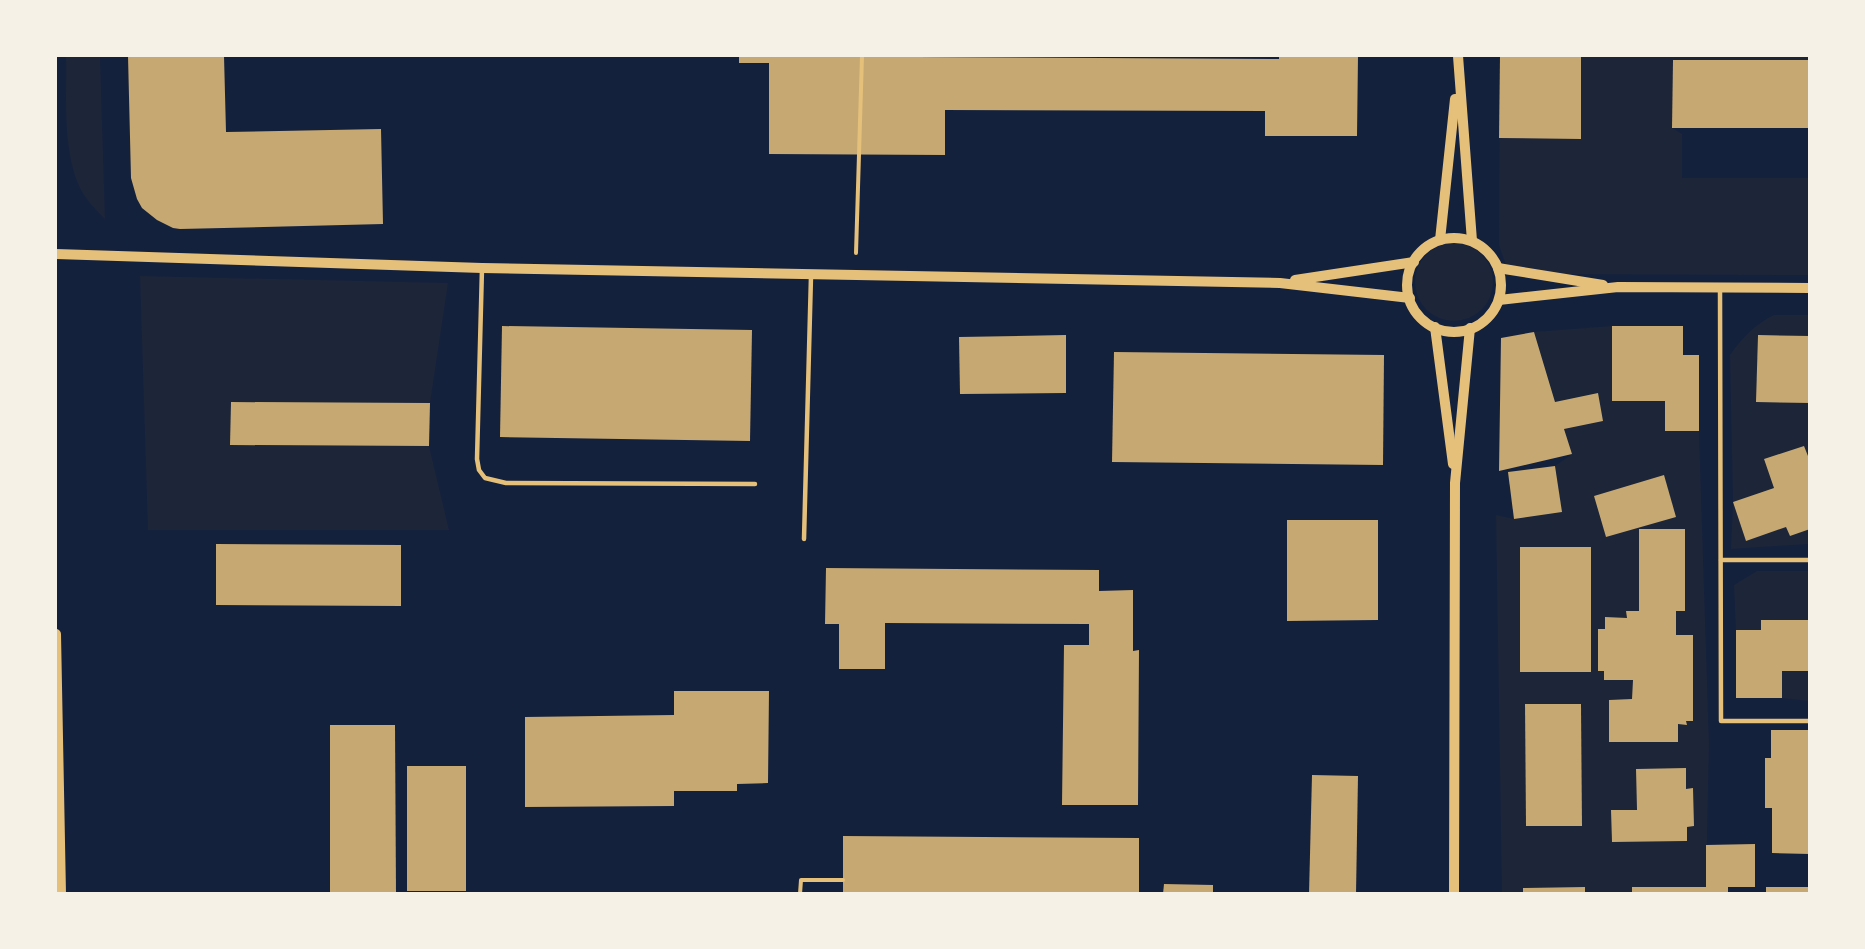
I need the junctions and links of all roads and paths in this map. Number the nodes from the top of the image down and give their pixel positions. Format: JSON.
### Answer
{"nodes":[{"id":1,"x":862,"y":56,"type":"edge"},
{"id":2,"x":1458,"y":56,"type":"edge"},
{"id":3,"x":1458,"y":72,"type":"junction"},
{"id":4,"x":1440,"y":240,"type":"junction"},
{"id":5,"x":1472,"y":241,"type":"junction"},
{"id":6,"x":56,"y":254,"type":"edge"},
{"id":7,"x":1414,"y":262,"type":"junction"},
{"id":8,"x":482,"y":267,"type":"junction"},
{"id":9,"x":1498,"y":268,"type":"junction"},
{"id":10,"x":811,"y":273,"type":"junction"},
{"id":11,"x":856,"y":274,"type":"junction"},
{"id":12,"x":1280,"y":283,"type":"junction"},
{"id":13,"x":1618,"y":287,"type":"junction"},
{"id":14,"x":1720,"y":288,"type":"junction"},
{"id":15,"x":1809,"y":288,"type":"edge"},
{"id":16,"x":1410,"y":298,"type":"junction"},
{"id":17,"x":1499,"y":300,"type":"junction"},
{"id":18,"x":1435,"y":327,"type":"junction"},
{"id":19,"x":1470,"y":328,"type":"junction"},
{"id":20,"x":1455,"y":483,"type":"junction"},
{"id":21,"x":755,"y":484,"type":"dead end"},
{"id":22,"x":804,"y":539,"type":"dead end"},
{"id":23,"x":1721,"y":560,"type":"junction"},
{"id":24,"x":1809,"y":560,"type":"edge"},
{"id":25,"x":56,"y":634,"type":"edge"},
{"id":26,"x":1809,"y":722,"type":"edge"},
{"id":27,"x":843,"y":880,"type":"dead end"},
{"id":28,"x":61,"y":894,"type":"edge"},
{"id":29,"x":800,"y":894,"type":"edge"},
{"id":30,"x":1454,"y":894,"type":"edge"}],
"edges":[{"from":1,"to":11,"type":"path"},
{"from":2,"to":3,"type":"street"},
{"from":3,"to":4,"type":"street"},
{"from":3,"to":5,"type":"street"},
{"from":4,"to":5,"type":"street"},
{"from":4,"to":7,"type":"street"},
{"from":5,"to":9,"type":"street"},
{"from":6,"to":8,"type":"street"},
{"from":7,"to":12,"type":"street"},
{"from":7,"to":16,"type":"street"},
{"from":8,"to":10,"type":"street"},
{"from":8,"to":21,"type":"lane"},
{"from":9,"to":13,"type":"street"},
{"from":9,"to":17,"type":"street"},
{"from":10,"to":11,"type":"street"},
{"from":10,"to":22,"type":"lane"},
{"from":11,"to":12,"type":"street"},
{"from":12,"to":16,"type":"street"},
{"from":13,"to":14,"type":"street"},
{"from":13,"to":17,"type":"street"},
{"from":14,"to":15,"type":"street"},
{"from":14,"to":23,"type":"lane"},
{"from":16,"to":18,"type":"street"},
{"from":17,"to":19,"type":"street"},
{"from":18,"to":19,"type":"street"},
{"from":18,"to":20,"type":"street"},
{"from":19,"to":20,"type":"street"},
{"from":20,"to":30,"type":"street"},
{"from":23,"to":24,"type":"lane"},
{"from":23,"to":26,"type":"lane"},
{"from":25,"to":28,"type":"street"},
{"from":27,"to":29,"type":"path"}]}
